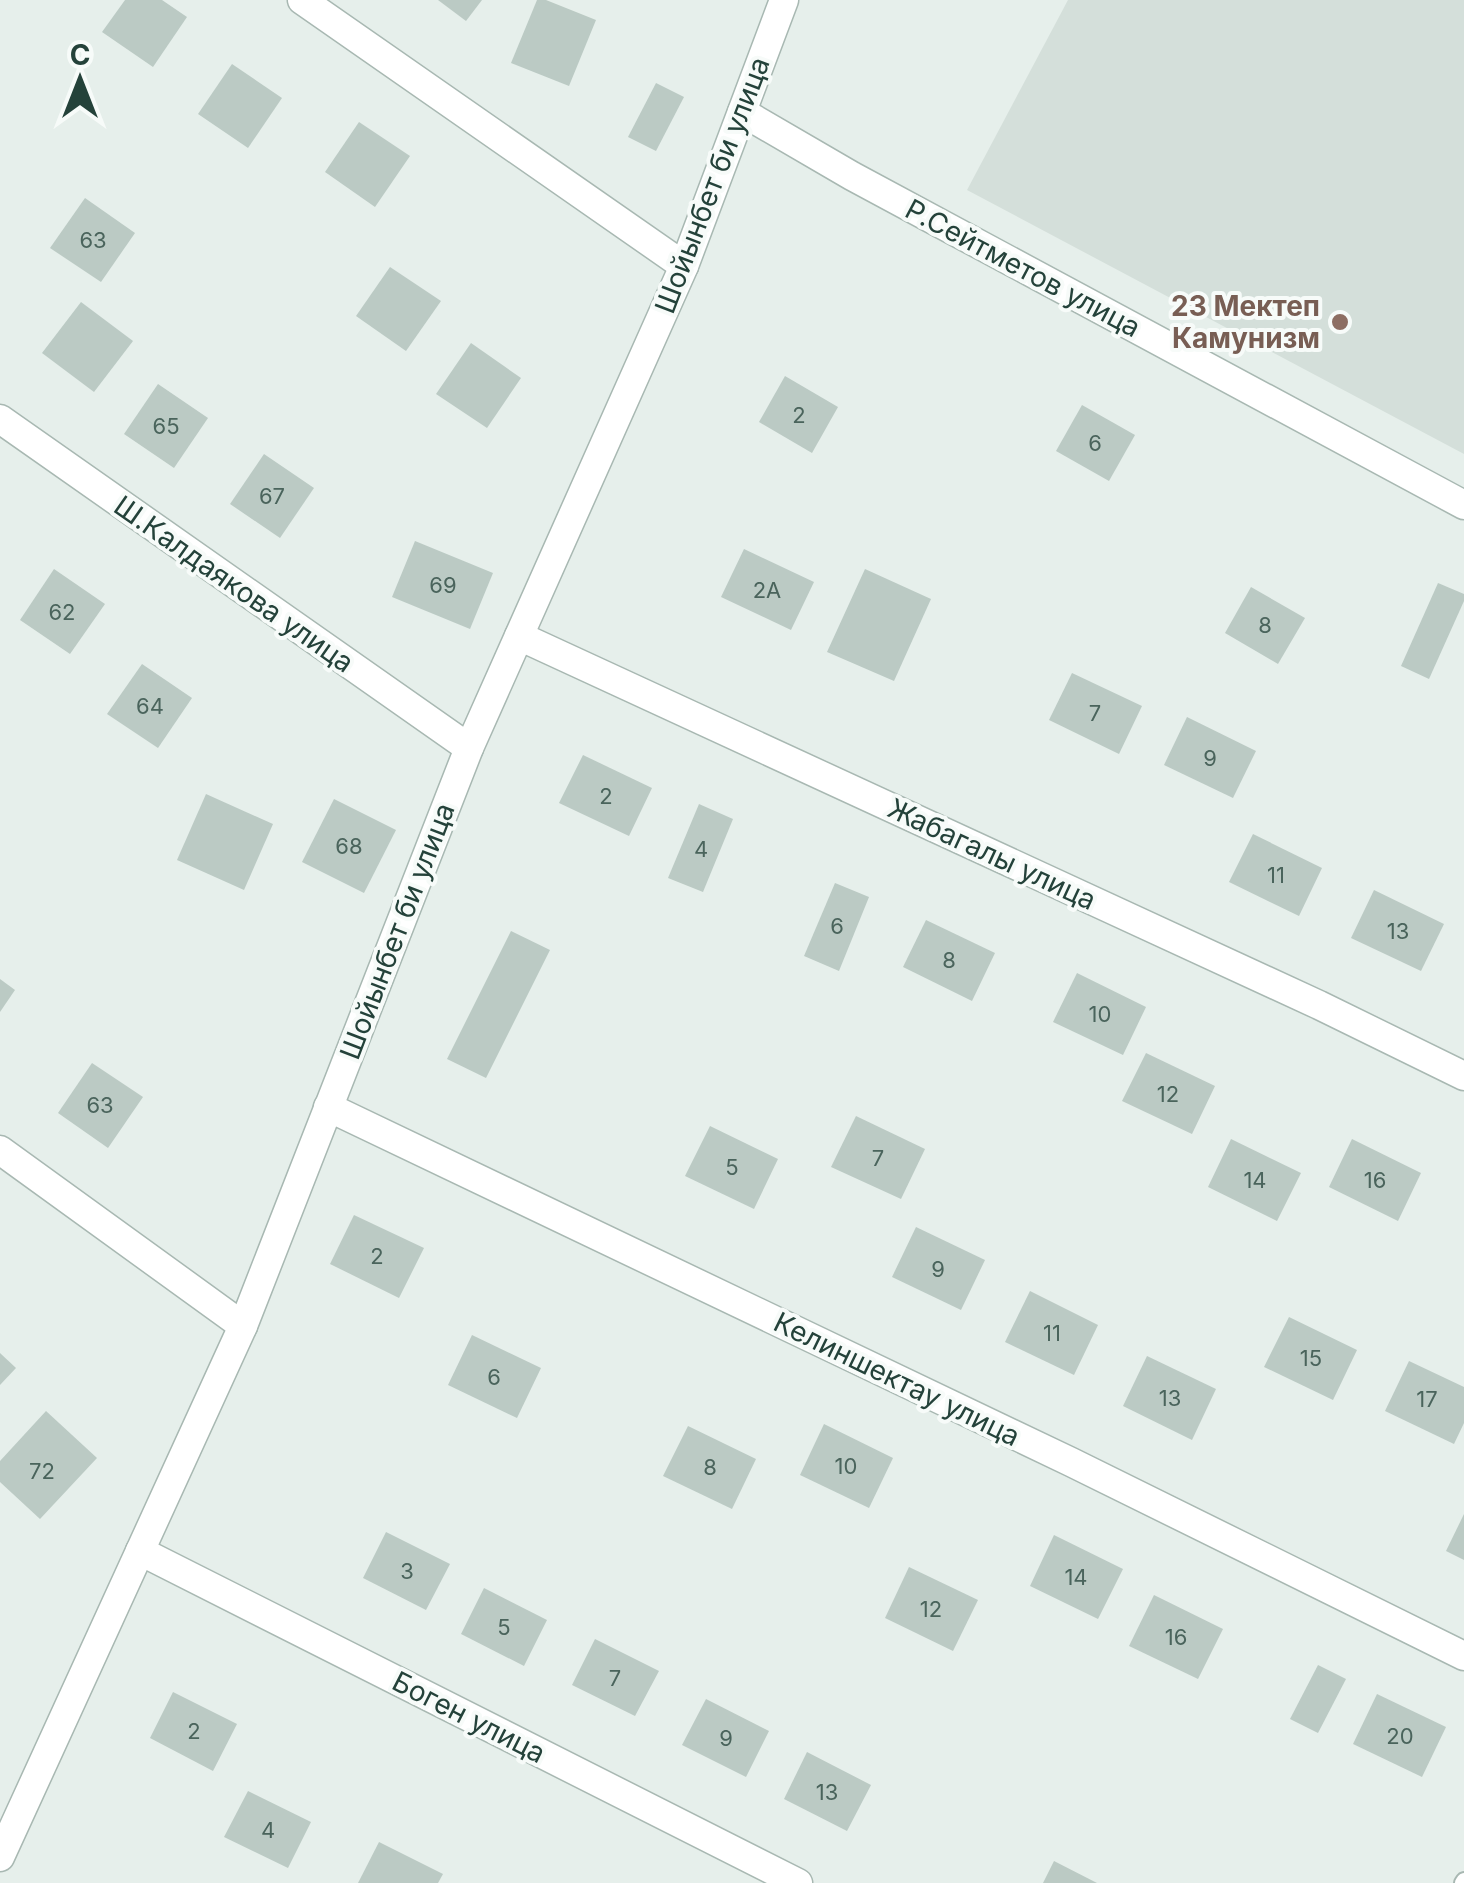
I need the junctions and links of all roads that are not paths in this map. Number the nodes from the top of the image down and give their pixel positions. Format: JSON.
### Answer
{"nodes":[{"id":1,"x":302,"y":0,"type":"edge"},
{"id":2,"x":784,"y":0,"type":"edge"},
{"id":3,"x":742,"y":112,"type":"junction"},
{"id":4,"x":684,"y":266,"type":"junction"},
{"id":5,"x":0,"y":419,"type":"edge"},
{"id":6,"x":1464,"y":505,"type":"edge"},
{"id":7,"x":519,"y":636,"type":"junction"},
{"id":8,"x":468,"y":748,"type":"junction"},
{"id":9,"x":1464,"y":1076,"type":"edge"},
{"id":10,"x":328,"y":1107,"type":"junction"},
{"id":11,"x":0,"y":1150,"type":"edge"},
{"id":12,"x":242,"y":1326,"type":"junction"},
{"id":13,"x":140,"y":1551,"type":"junction"},
{"id":14,"x":1464,"y":1656,"type":"edge"},
{"id":15,"x":0,"y":1857,"type":"edge"},
{"id":16,"x":798,"y":1883,"type":"edge"}],
"edges":[{"from":1,"to":4,"type":"street"},
{"from":2,"to":3,"type":"street","name":"Шойынбет би улица"},
{"from":3,"to":4,"type":"street","name":"Шойынбет би улица"},
{"from":3,"to":6,"type":"street","name":"Р.Сейтметов улица"},
{"from":4,"to":7,"type":"street","name":"Шойынбет би улица"},
{"from":5,"to":8,"type":"street","name":"Ш.Калдаякова улица"},
{"from":7,"to":8,"type":"street","name":"Шойынбет би улица"},
{"from":7,"to":9,"type":"street","name":"Жабагалы улица"},
{"from":8,"to":10,"type":"street","name":"Шойынбет би улица"},
{"from":10,"to":12,"type":"street","name":"Шойынбет би улица"},
{"from":10,"to":14,"type":"street","name":"Келиншектау улица"},
{"from":11,"to":12,"type":"street"},
{"from":12,"to":13,"type":"street","name":"Шойынбет би улица"},
{"from":13,"to":15,"type":"street","name":"Шойынбет би улица"},
{"from":13,"to":16,"type":"street","name":"Боген улица"}]}
